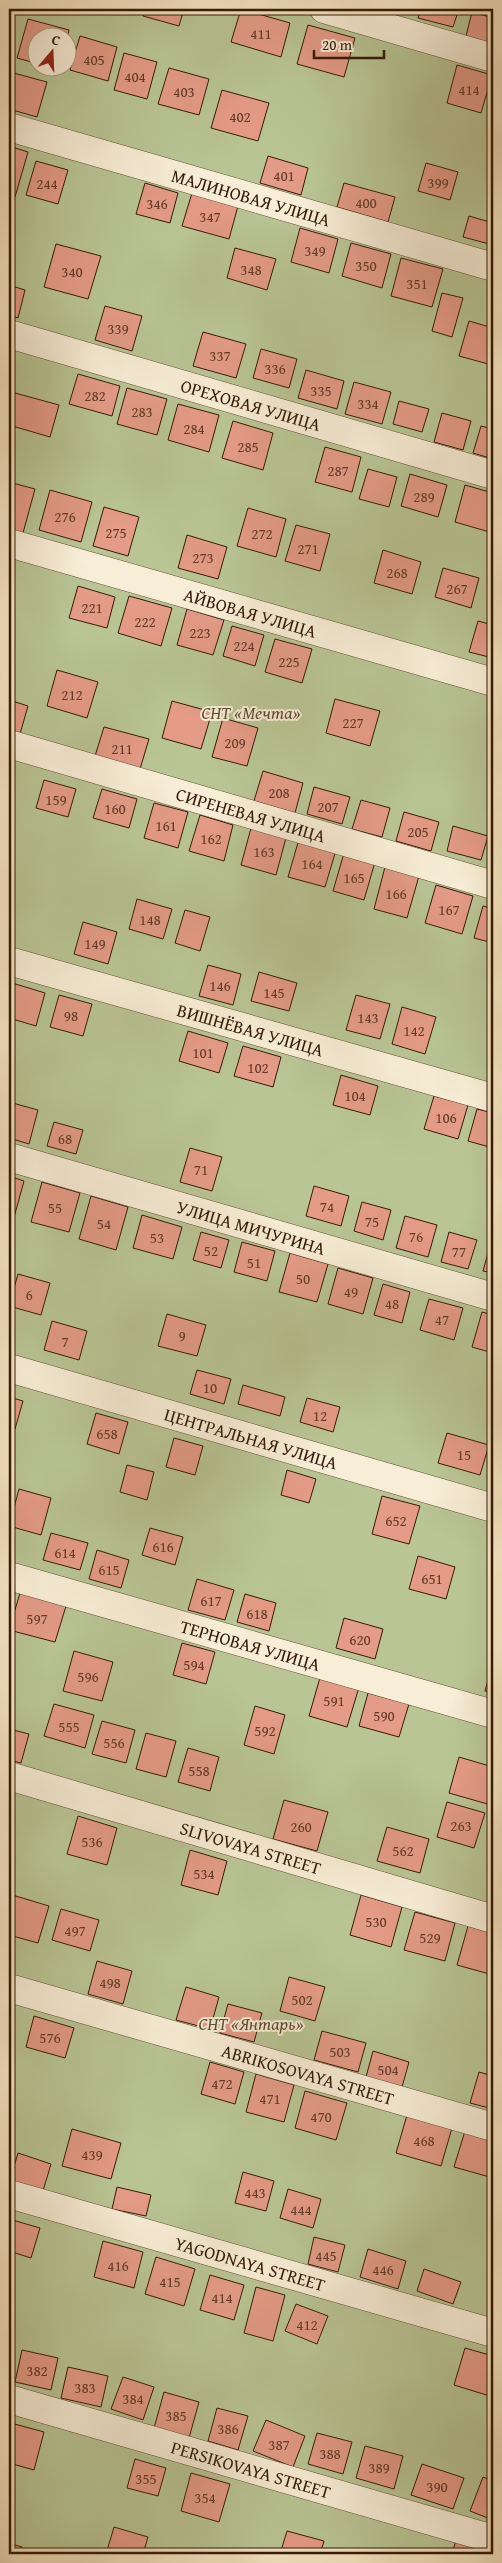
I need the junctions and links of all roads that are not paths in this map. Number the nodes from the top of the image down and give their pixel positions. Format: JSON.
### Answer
{"nodes":[{"id":1,"x":324,"y":9,"type":"edge"},
{"id":2,"x":493,"y":58,"type":"edge"},
{"id":3,"x":9,"y":127,"type":"edge"},
{"id":4,"x":493,"y":267,"type":"edge"},
{"id":5,"x":9,"y":334,"type":"edge"},
{"id":6,"x":493,"y":475,"type":"edge"},
{"id":7,"x":9,"y":543,"type":"edge"},
{"id":8,"x":493,"y":682,"type":"edge"},
{"id":9,"x":9,"y":744,"type":"edge"},
{"id":10,"x":493,"y":885,"type":"edge"},
{"id":11,"x":9,"y":961,"type":"edge"},
{"id":12,"x":493,"y":1098,"type":"edge"},
{"id":13,"x":9,"y":1157,"type":"edge"},
{"id":14,"x":493,"y":1297,"type":"edge"},
{"id":15,"x":9,"y":1368,"type":"edge"},
{"id":16,"x":493,"y":1508,"type":"edge"},
{"id":17,"x":9,"y":1576,"type":"edge"},
{"id":18,"x":493,"y":1714,"type":"edge"},
{"id":19,"x":9,"y":1776,"type":"edge"},
{"id":20,"x":493,"y":1919,"type":"edge"},
{"id":21,"x":9,"y":1988,"type":"edge"},
{"id":22,"x":493,"y":2127,"type":"edge"},
{"id":23,"x":9,"y":2194,"type":"edge"},
{"id":24,"x":493,"y":2333,"type":"edge"},
{"id":25,"x":9,"y":2399,"type":"edge"},
{"id":26,"x":493,"y":2539,"type":"edge"}],
"edges":[{"from":1,"to":2,"type":"street"},
{"from":3,"to":4,"type":"street","name":"МАЛИНОВАЯ УЛИЦА"},
{"from":5,"to":6,"type":"street","name":"ОРЕХОВАЯ УЛИЦА"},
{"from":7,"to":8,"type":"street","name":"АЙВОВАЯ УЛИЦА"},
{"from":9,"to":10,"type":"street","name":"СИРЕНЕВАЯ УЛИЦА"},
{"from":11,"to":12,"type":"street","name":"ВИШНЁВАЯ УЛИЦА"},
{"from":13,"to":14,"type":"street","name":"УЛИЦА МИЧУРИНА"},
{"from":15,"to":16,"type":"street","name":"ЦЕНТРАЛЬНАЯ УЛИЦА"},
{"from":17,"to":18,"type":"street","name":"ТЕРНОВАЯ УЛИЦА"},
{"from":19,"to":20,"type":"street","name":"SLIVOVAYA STREET"},
{"from":21,"to":22,"type":"street","name":"ABRIKOSOVAYA STREET"},
{"from":23,"to":24,"type":"street","name":"YAGODNAYA STREET"},
{"from":25,"to":26,"type":"street","name":"PERSIKOVAYA STREET"}]}
